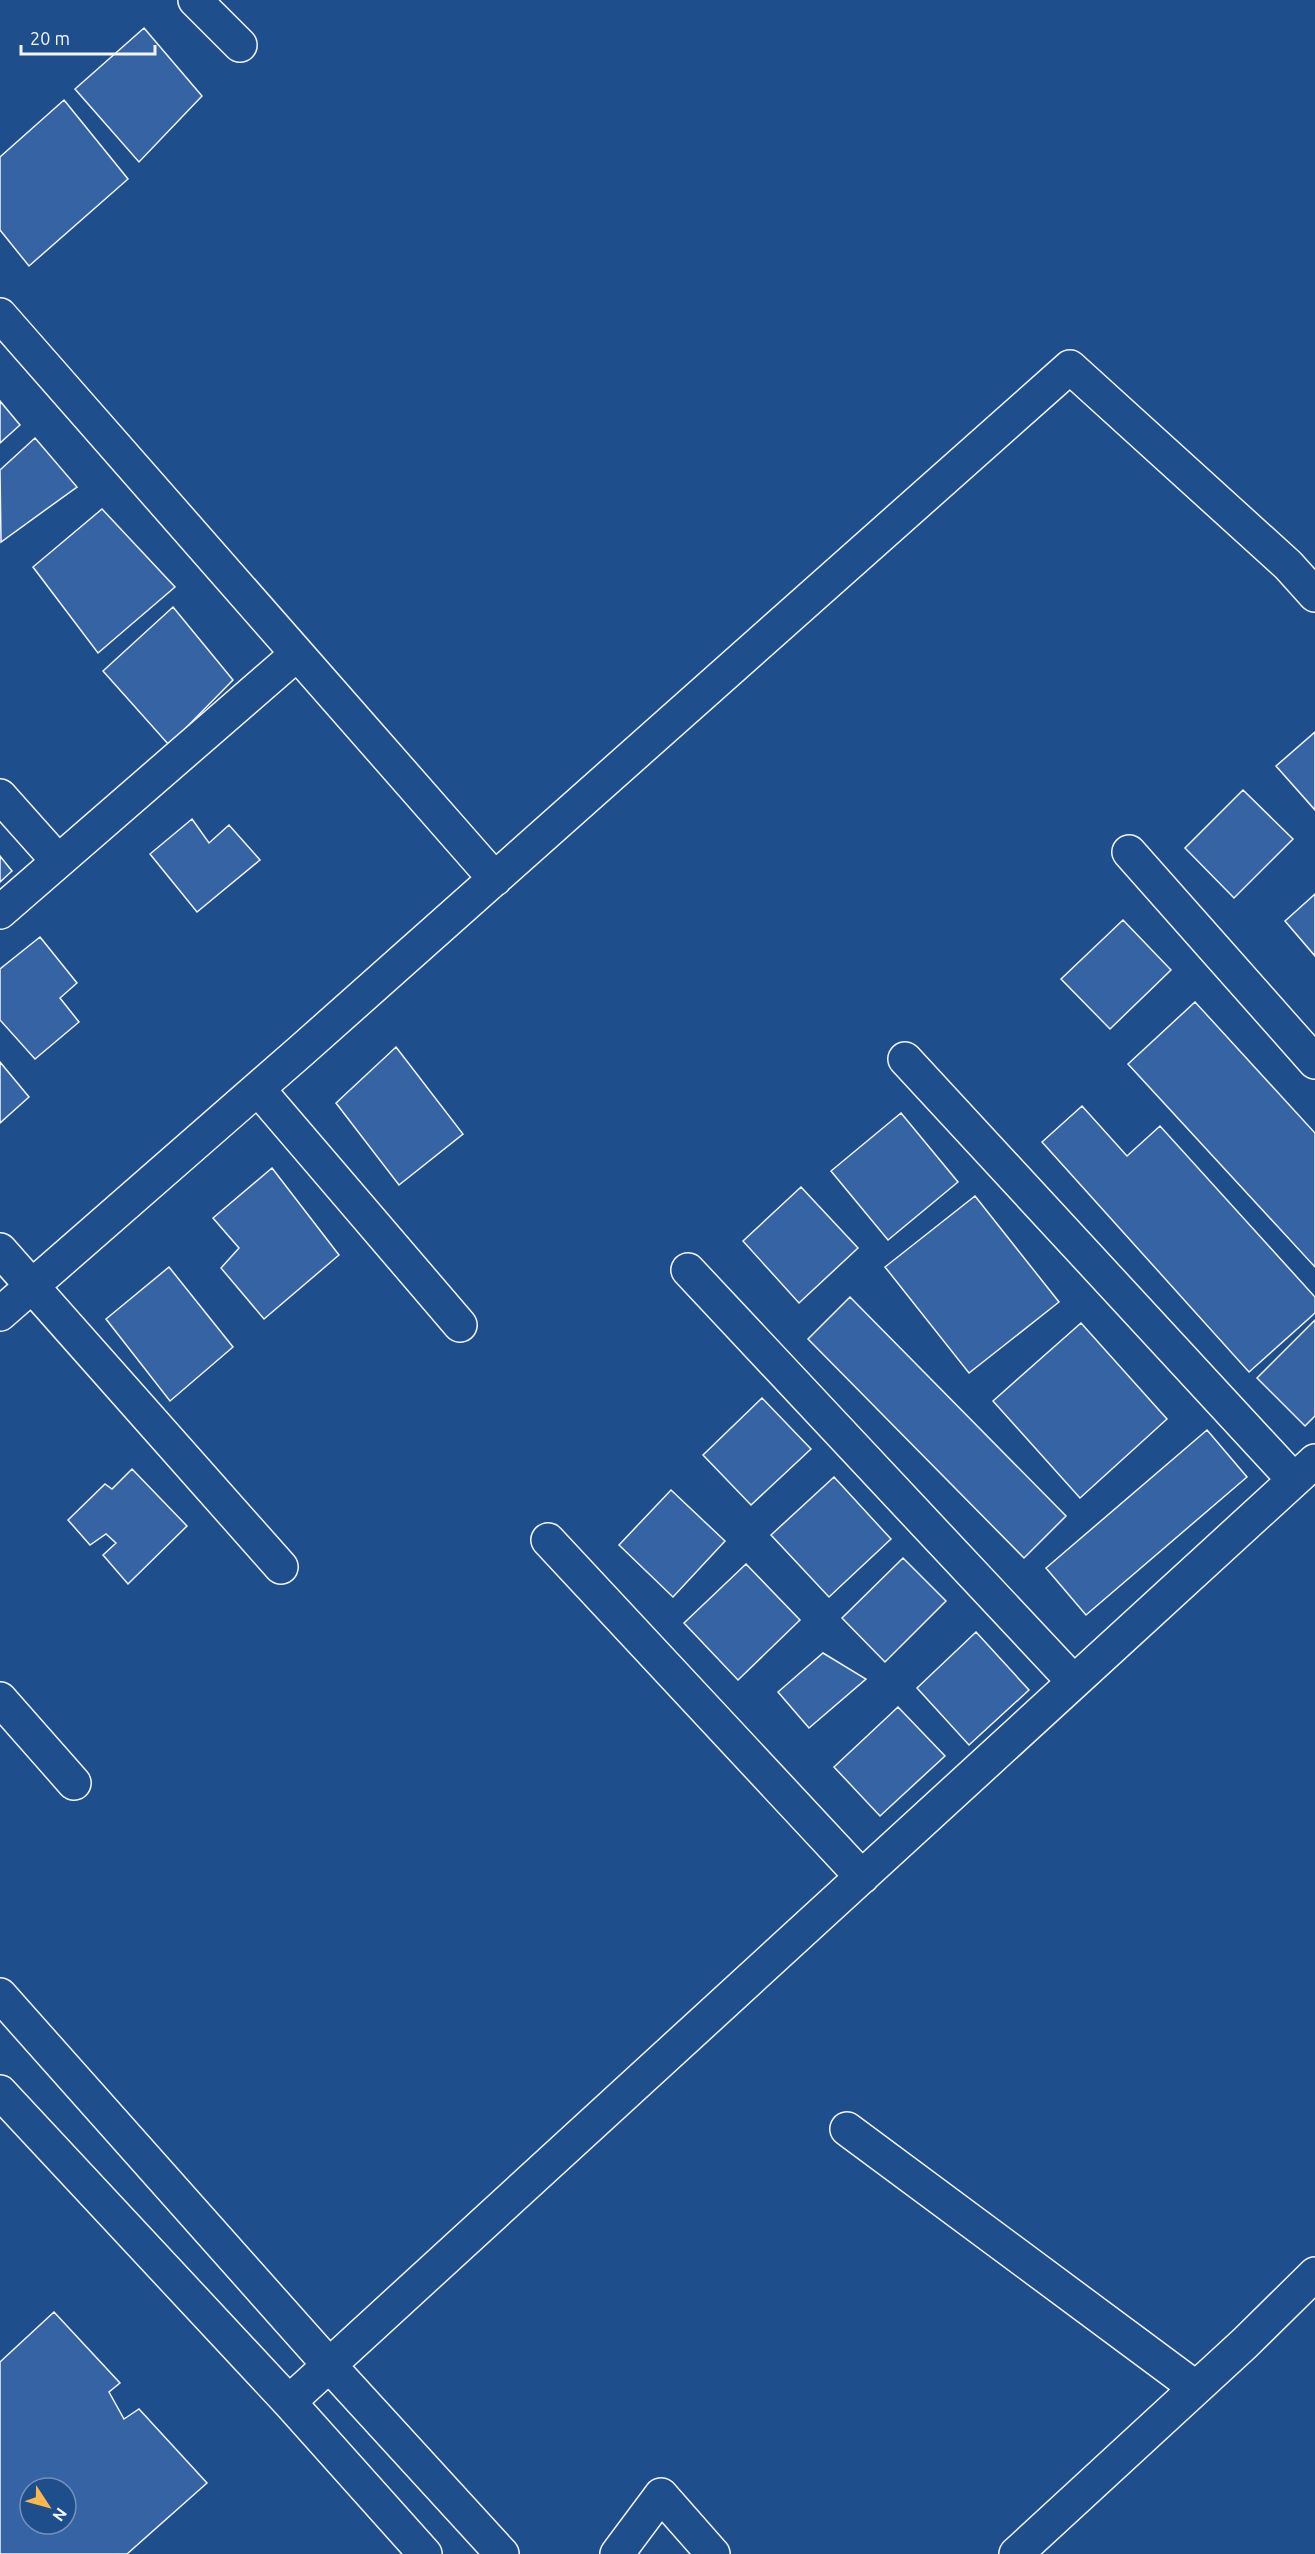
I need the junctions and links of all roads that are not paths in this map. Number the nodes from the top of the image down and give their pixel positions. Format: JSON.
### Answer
{"nodes":[{"id":1,"x":195,"y":0,"type":"edge"},
{"id":2,"x":240,"y":45,"type":"dead end"},
{"id":3,"x":0,"y":315,"type":"edge"},
{"id":4,"x":1315,"y":595,"type":"edge"},
{"id":5,"x":297,"y":654,"type":"junction"},
{"id":6,"x":0,"y":796,"type":"edge"},
{"id":7,"x":1129,"y":852,"type":"dead end"},
{"id":8,"x":58,"y":861,"type":"junction"},
{"id":9,"x":495,"y":879,"type":"junction"},
{"id":10,"x":0,"y":912,"type":"edge"},
{"id":11,"x":905,"y":1059,"type":"dead end"},
{"id":12,"x":1315,"y":1062,"type":"edge"},
{"id":13,"x":258,"y":1089,"type":"junction"},
{"id":14,"x":0,"y":1250,"type":"edge"},
{"id":15,"x":688,"y":1270,"type":"dead end"},
{"id":16,"x":32,"y":1286,"type":"junction"},
{"id":17,"x":0,"y":1314,"type":"edge"},
{"id":18,"x":460,"y":1325,"type":"dead end"},
{"id":19,"x":1305,"y":1471,"type":"edge"},
{"id":20,"x":548,"y":1540,"type":"dead end"},
{"id":21,"x":281,"y":1567,"type":"dead end"},
{"id":22,"x":1074,"y":1682,"type":"junction"},
{"id":23,"x":0,"y":1699,"type":"edge"},
{"id":24,"x":74,"y":1783,"type":"dead end"},
{"id":25,"x":862,"y":1876,"type":"junction"},
{"id":26,"x":0,"y":1995,"type":"edge"},
{"id":27,"x":0,"y":2092,"type":"edge"},
{"id":28,"x":847,"y":2129,"type":"dead end"},
{"id":29,"x":1315,"y":2274,"type":"edge"},
{"id":30,"x":330,"y":2366,"type":"junction"},
{"id":31,"x":1196,"y":2388,"type":"junction"},
{"id":32,"x":289,"y":2402,"type":"junction"},
{"id":33,"x":425,"y":2554,"type":"edge"},
{"id":34,"x":502,"y":2554,"type":"edge"},
{"id":35,"x":617,"y":2554,"type":"edge"},
{"id":36,"x":713,"y":2554,"type":"edge"},
{"id":37,"x":1016,"y":2554,"type":"edge"}],
"edges":[{"from":1,"to":2,"type":"street"},
{"from":3,"to":5,"type":"street"},
{"from":4,"to":9,"type":"street"},
{"from":5,"to":8,"type":"street"},
{"from":5,"to":9,"type":"street"},
{"from":6,"to":8,"type":"street"},
{"from":7,"to":12,"type":"street"},
{"from":8,"to":10,"type":"street"},
{"from":9,"to":13,"type":"street"},
{"from":11,"to":19,"type":"street"},
{"from":13,"to":16,"type":"street"},
{"from":13,"to":18,"type":"street"},
{"from":14,"to":16,"type":"street"},
{"from":15,"to":22,"type":"street"},
{"from":16,"to":17,"type":"street"},
{"from":16,"to":21,"type":"street"},
{"from":19,"to":22,"type":"street"},
{"from":20,"to":25,"type":"street"},
{"from":22,"to":25,"type":"street"},
{"from":23,"to":24,"type":"street"},
{"from":25,"to":30,"type":"street"},
{"from":26,"to":30,"type":"street"},
{"from":27,"to":32,"type":"street"},
{"from":28,"to":31,"type":"street"},
{"from":29,"to":31,"type":"street"},
{"from":30,"to":32,"type":"street"},
{"from":30,"to":34,"type":"street"},
{"from":31,"to":37,"type":"street"},
{"from":32,"to":33,"type":"street"},
{"from":35,"to":36,"type":"street"}]}
